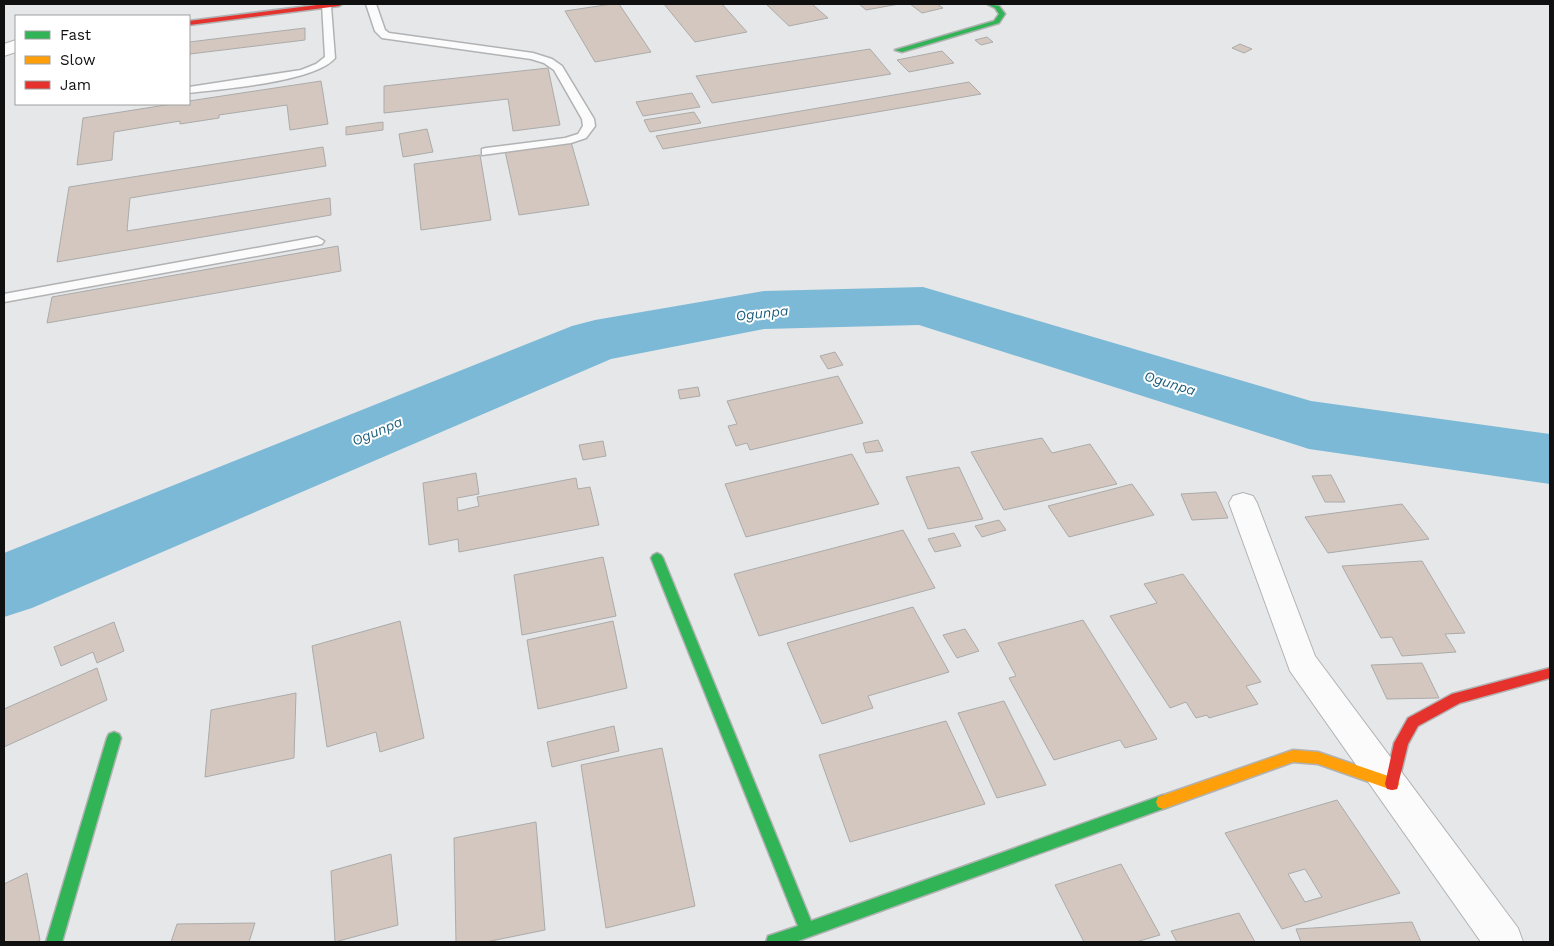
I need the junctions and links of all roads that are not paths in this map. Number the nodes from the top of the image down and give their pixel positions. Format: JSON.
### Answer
{"nodes":[{"id":1,"x":339,"y":4,"type":"edge"},
{"id":2,"x":370,"y":4,"type":"edge"},
{"id":3,"x":990,"y":4,"type":"edge"},
{"id":4,"x":326,"y":6,"type":"junction"},
{"id":5,"x":190,"y":23,"type":"edge"},
{"id":6,"x":899,"y":50,"type":"dead end"},
{"id":7,"x":190,"y":90,"type":"edge"},
{"id":8,"x":486,"y":152,"type":"dead end"},
{"id":9,"x":316,"y":241,"type":"dead end"},
{"id":10,"x":4,"y":298,"type":"edge"},
{"id":11,"x":1243,"y":503,"type":"dead end"},
{"id":12,"x":657,"y":558,"type":"dead end"},
{"id":13,"x":1550,"y":672,"type":"edge"},
{"id":14,"x":114,"y":738,"type":"dead end"},
{"id":15,"x":1392,"y":786,"type":"junction"},
{"id":16,"x":807,"y":930,"type":"junction"},
{"id":17,"x":54,"y":942,"type":"edge"},
{"id":18,"x":774,"y":942,"type":"edge"},
{"id":19,"x":1504,"y":942,"type":"edge"}],
"edges":[{"from":1,"to":4,"type":"street"},
{"from":2,"to":8,"type":"lane"},
{"from":3,"to":6,"type":"street"},
{"from":4,"to":5,"type":"street"},
{"from":4,"to":7,"type":"lane"},
{"from":9,"to":10,"type":"lane"},
{"from":11,"to":15,"type":"street"},
{"from":12,"to":16,"type":"street"},
{"from":13,"to":15,"type":"street"},
{"from":14,"to":17,"type":"street"},
{"from":15,"to":16,"type":"street"},
{"from":15,"to":19,"type":"street"},
{"from":16,"to":18,"type":"street"}]}
